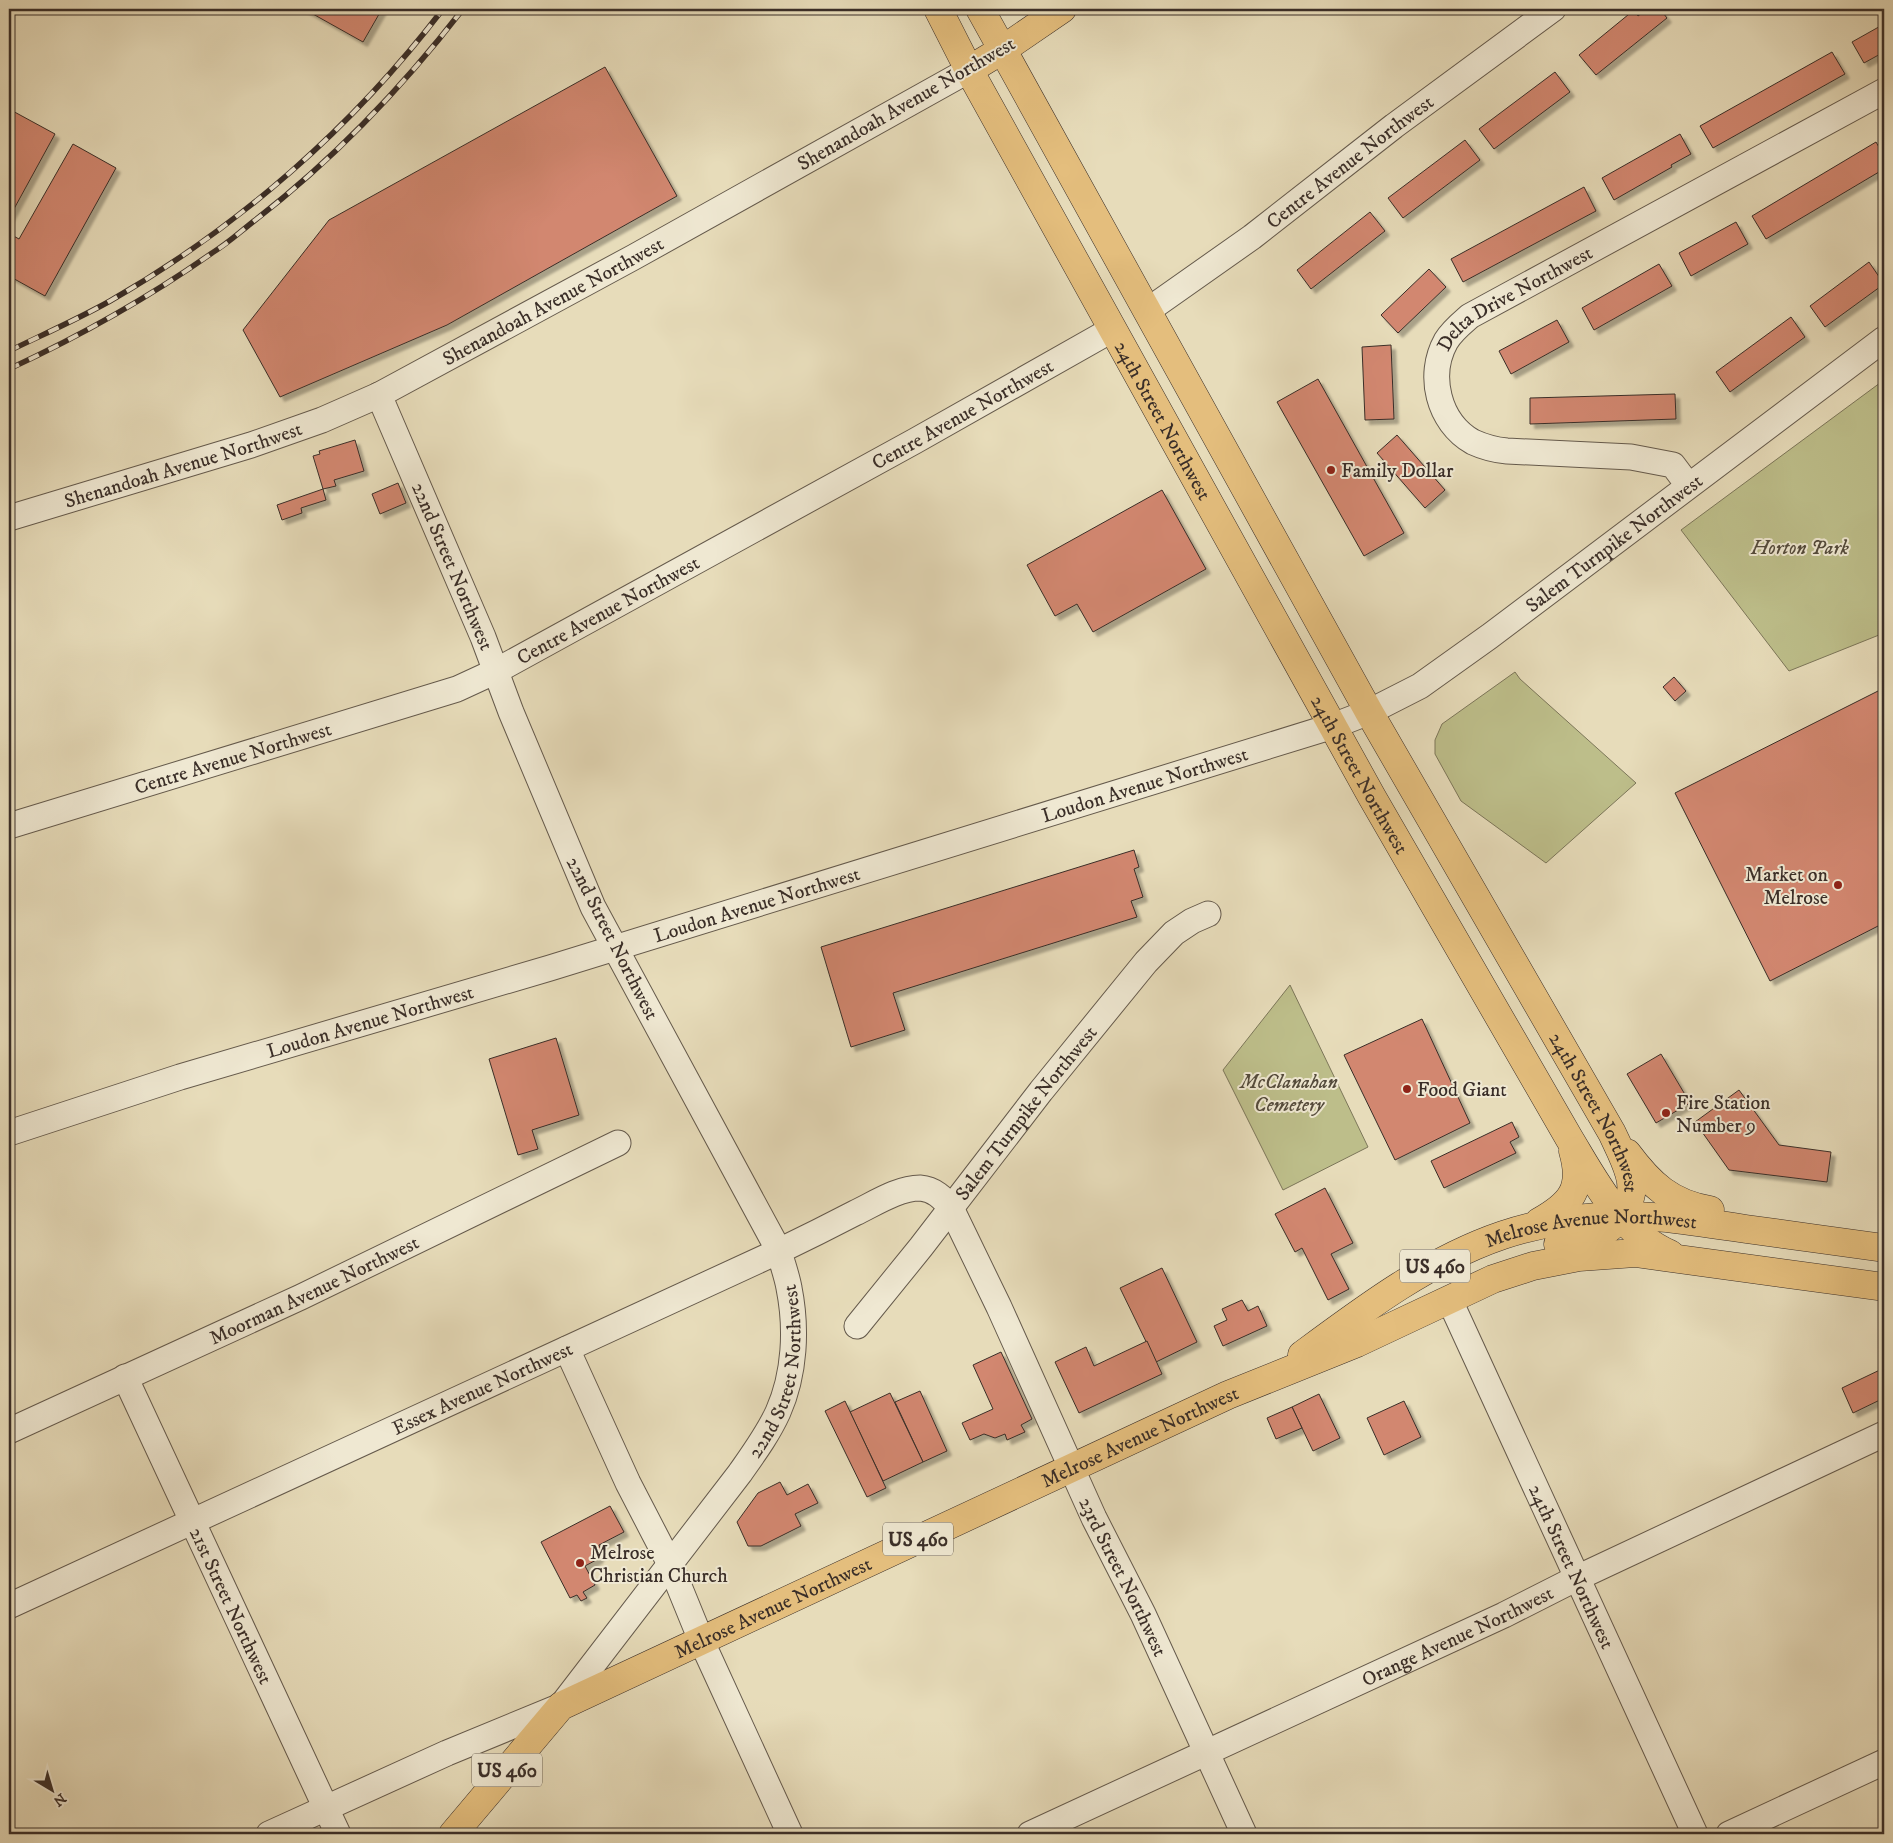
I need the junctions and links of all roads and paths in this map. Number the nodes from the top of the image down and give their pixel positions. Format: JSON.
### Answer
{"nodes":[{"id":1,"x":938,"y":9,"type":"edge"},
{"id":2,"x":980,"y":9,"type":"edge"},
{"id":3,"x":1062,"y":9,"type":"edge"},
{"id":4,"x":1553,"y":9,"type":"edge"},
{"id":5,"x":1002,"y":50,"type":"junction"},
{"id":6,"x":969,"y":70,"type":"junction"},
{"id":7,"x":1884,"y":91,"type":"edge"},
{"id":8,"x":1147,"y":311,"type":"junction"},
{"id":9,"x":1114,"y":329,"type":"junction"},
{"id":10,"x":1884,"y":339,"type":"edge"},
{"id":11,"x":379,"y":395,"type":"junction"},
{"id":12,"x":1688,"y":485,"type":"junction"},
{"id":13,"x":9,"y":518,"type":"edge"},
{"id":14,"x":496,"y":671,"type":"junction"},
{"id":15,"x":1369,"y":712,"type":"junction"},
{"id":16,"x":1333,"y":726,"type":"junction"},
{"id":17,"x":9,"y":826,"type":"edge"},
{"id":18,"x":1208,"y":914,"type":"dead end"},
{"id":19,"x":614,"y":948,"type":"junction"},
{"id":20,"x":9,"y":1133,"type":"edge"},
{"id":21,"x":1612,"y":1133,"type":"junction"},
{"id":22,"x":1569,"y":1138,"type":"junction"},
{"id":23,"x":618,"y":1143,"type":"dead end"},
{"id":24,"x":951,"y":1208,"type":"junction"},
{"id":25,"x":1621,"y":1217,"type":"junction"},
{"id":26,"x":1526,"y":1229,"type":"junction"},
{"id":27,"x":1876,"y":1247,"type":"edge"},
{"id":28,"x":779,"y":1252,"type":"junction"},
{"id":29,"x":1689,"y":1260,"type":"junction"},
{"id":30,"x":1884,"y":1288,"type":"edge"},
{"id":31,"x":1450,"y":1301,"type":"junction"},
{"id":32,"x":857,"y":1326,"type":"dead end"},
{"id":33,"x":567,"y":1349,"type":"junction"},
{"id":34,"x":1275,"y":1376,"type":"junction"},
{"id":35,"x":125,"y":1377,"type":"junction"},
{"id":36,"x":9,"y":1431,"type":"edge"},
{"id":37,"x":1884,"y":1434,"type":"edge"},
{"id":38,"x":1072,"y":1468,"type":"junction"},
{"id":39,"x":192,"y":1522,"type":"junction"},
{"id":40,"x":670,"y":1564,"type":"junction"},
{"id":41,"x":1577,"y":1578,"type":"junction"},
{"id":42,"x":9,"y":1606,"type":"edge"},
{"id":43,"x":702,"y":1640,"type":"junction"},
{"id":44,"x":561,"y":1706,"type":"junction"},
{"id":45,"x":1206,"y":1752,"type":"junction"},
{"id":46,"x":1884,"y":1762,"type":"edge"},
{"id":47,"x":326,"y":1808,"type":"junction"},
{"id":48,"x":269,"y":1834,"type":"edge"},
{"id":49,"x":338,"y":1834,"type":"edge"},
{"id":50,"x":453,"y":1834,"type":"edge"},
{"id":51,"x":790,"y":1834,"type":"edge"},
{"id":52,"x":1030,"y":1834,"type":"edge"},
{"id":53,"x":1244,"y":1834,"type":"edge"},
{"id":54,"x":1695,"y":1834,"type":"edge"},
{"id":55,"x":1729,"y":1834,"type":"edge"}],
"edges":[{"from":1,"to":6,"type":"main road","name":"24th Street Northwest"},
{"from":2,"to":5,"type":"main road","name":"24th Street Northwest"},
{"from":3,"to":5,"type":"main road","name":"Shenandoah Avenue Northwest"},
{"from":4,"to":8,"type":"street","name":"Centre Avenue Northwest"},
{"from":5,"to":6,"type":"main road","name":"Shenandoah Avenue Northwest"},
{"from":5,"to":8,"type":"main road","name":"24th Street Northwest"},
{"from":6,"to":9,"type":"main road","name":"24th Street Northwest"},
{"from":6,"to":11,"type":"street","name":"Shenandoah Avenue Northwest"},
{"from":7,"to":12,"type":"street","name":"Delta Drive Northwest"},
{"from":8,"to":15,"type":"main road","name":"24th Street Northwest"},
{"from":9,"to":14,"type":"street","name":"Centre Avenue Northwest"},
{"from":9,"to":16,"type":"main road","name":"24th Street Northwest"},
{"from":10,"to":12,"type":"street","name":"Salem Turnpike Northwest"},
{"from":11,"to":13,"type":"street","name":"Shenandoah Avenue Northwest"},
{"from":11,"to":14,"type":"street","name":"22nd Street Northwest"},
{"from":12,"to":15,"type":"street","name":"Salem Turnpike Northwest"},
{"from":14,"to":17,"type":"street","name":"Centre Avenue Northwest"},
{"from":14,"to":19,"type":"street","name":"22nd Street Northwest"},
{"from":15,"to":16,"type":"street","name":"Salem Turnpike Northwest"},
{"from":15,"to":21,"type":"main road","name":"24th Street Northwest"},
{"from":16,"to":19,"type":"street","name":"Loudon Avenue Northwest"},
{"from":16,"to":22,"type":"main road","name":"24th Street Northwest"},
{"from":18,"to":24,"type":"street","name":"Salem Turnpike Northwest"},
{"from":19,"to":20,"type":"street","name":"Loudon Avenue Northwest"},
{"from":19,"to":28,"type":"street","name":"22nd Street Northwest"},
{"from":21,"to":25,"type":"main road","name":"24th Street Northwest"},
{"from":21,"to":27,"type":"main road"},
{"from":22,"to":25,"type":"main road","name":"24th Street Northwest"},
{"from":22,"to":26,"type":"main road"},
{"from":23,"to":35,"type":"street","name":"Moorman Avenue Northwest"},
{"from":24,"to":28,"type":"street","name":"Essex Avenue Northwest"},
{"from":24,"to":32,"type":"street","name":"Salem Turnpike Northwest"},
{"from":24,"to":38,"type":"street","name":"23rd Street Northwest"},
{"from":25,"to":26,"type":"main road","name":"Melrose Avenue Northwest","number":"US 460"},
{"from":25,"to":27,"type":"main road","name":"Melrose Avenue Northwest","number":"US 460"},
{"from":25,"to":29,"type":"main road"},
{"from":25,"to":31,"type":"main road"},
{"from":26,"to":34,"type":"main road","name":"Melrose Avenue Northwest","number":"US 460"},
{"from":28,"to":33,"type":"street","name":"Essex Avenue Northwest"},
{"from":28,"to":40,"type":"street","name":"22nd Street Northwest"},
{"from":29,"to":30,"type":"main road","name":"Melrose Avenue Northwest","number":"US 460"},
{"from":29,"to":31,"type":"main road","name":"Melrose Avenue Northwest","number":"US 460"},
{"from":31,"to":34,"type":"main road","name":"Melrose Avenue Northwest","number":"US 460"},
{"from":31,"to":41,"type":"street","name":"24th Street Northwest"},
{"from":33,"to":39,"type":"street","name":"Essex Avenue Northwest"},
{"from":33,"to":40,"type":"street"},
{"from":34,"to":38,"type":"main road","name":"Melrose Avenue Northwest","number":"US 460"},
{"from":35,"to":36,"type":"street","name":"Moorman Avenue Northwest"},
{"from":35,"to":39,"type":"street","name":"21st Street Northwest"},
{"from":37,"to":41,"type":"street","name":"Orange Avenue Northwest"},
{"from":38,"to":43,"type":"main road","name":"Melrose Avenue Northwest","number":"US 460"},
{"from":38,"to":45,"type":"street","name":"23rd Street Northwest"},
{"from":39,"to":42,"type":"street","name":"Essex Avenue Northwest"},
{"from":39,"to":47,"type":"street","name":"21st Street Northwest"},
{"from":40,"to":43,"type":"street"},
{"from":40,"to":44,"type":"street"},
{"from":41,"to":45,"type":"street","name":"Orange Avenue Northwest"},
{"from":41,"to":54,"type":"street","name":"24th Street Northwest"},
{"from":43,"to":44,"type":"main road","name":"Melrose Avenue Northwest","number":"US 460"},
{"from":43,"to":51,"type":"street"},
{"from":44,"to":47,"type":"street","name":"Melrose Avenue Northwest"},
{"from":44,"to":50,"type":"main road","number":"US 460"},
{"from":45,"to":52,"type":"street","name":"Orange Avenue Northwest"},
{"from":45,"to":53,"type":"street","name":"23rd Street Northwest"},
{"from":46,"to":55,"type":"street"},
{"from":47,"to":48,"type":"street","name":"Melrose Avenue Northwest"},
{"from":47,"to":49,"type":"street","name":"21st Street Northwest"}]}
